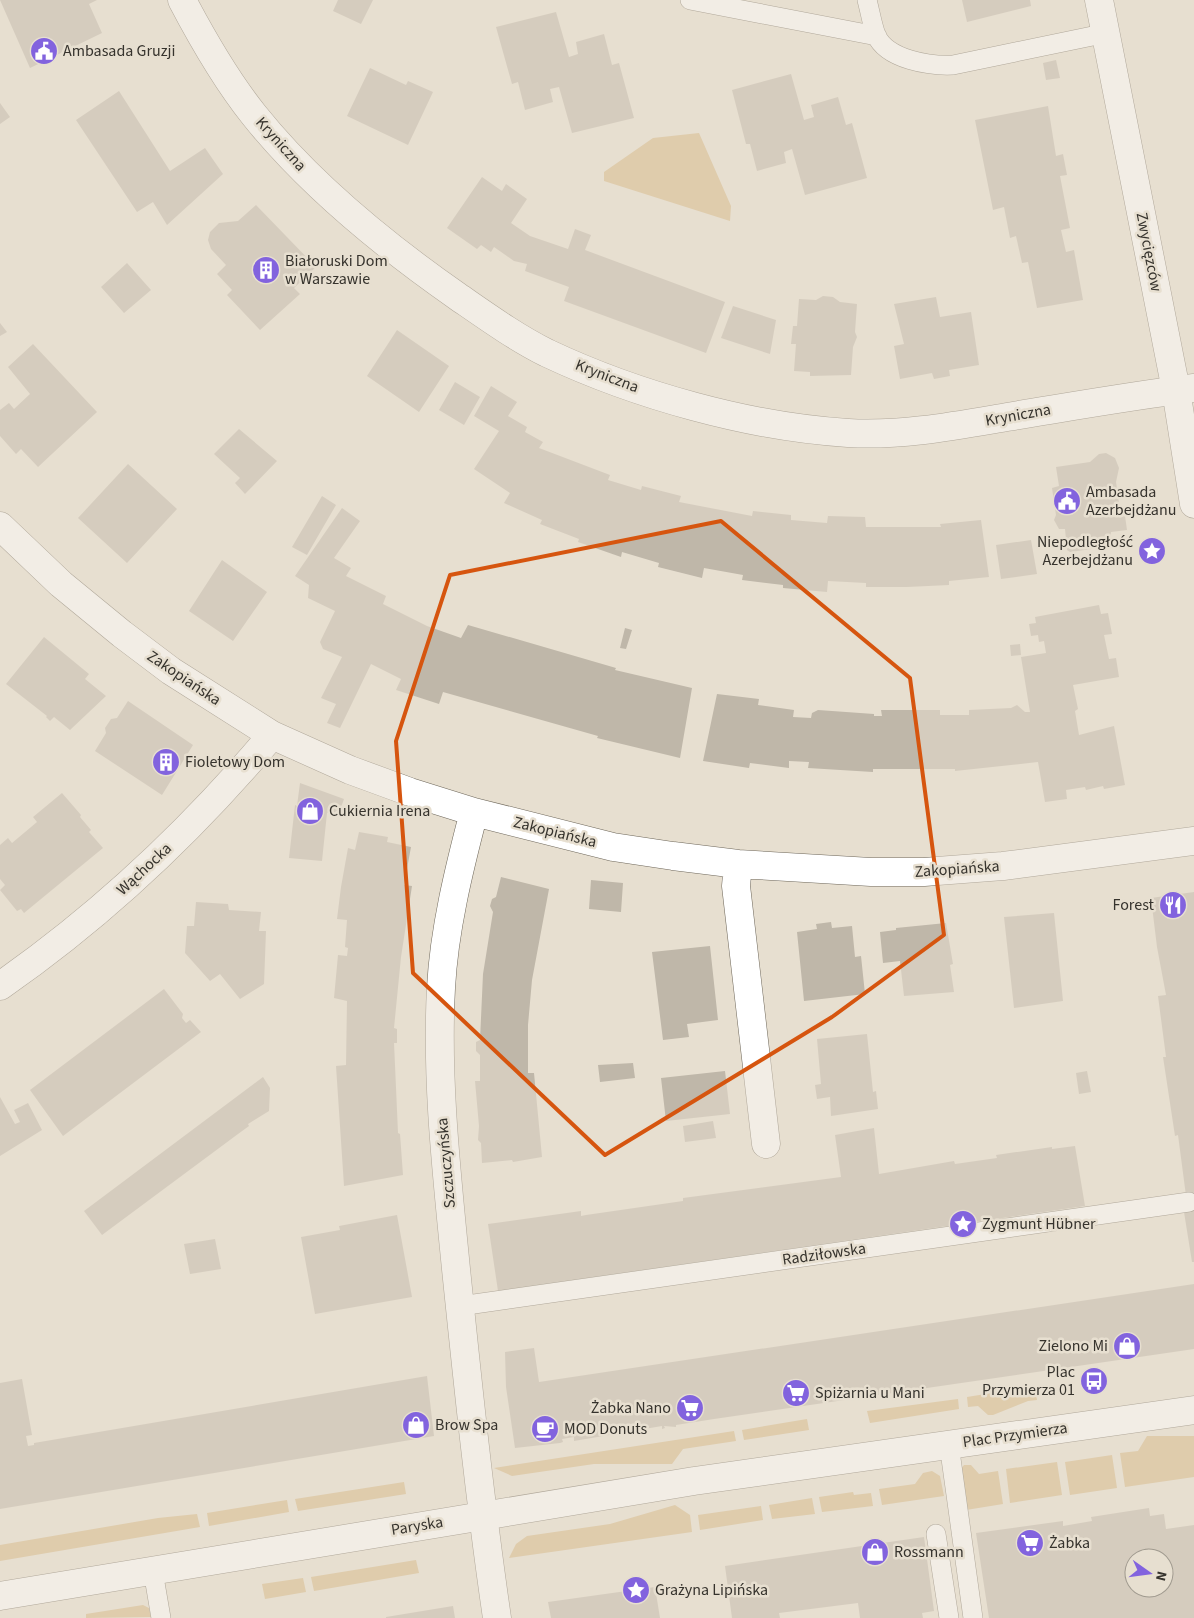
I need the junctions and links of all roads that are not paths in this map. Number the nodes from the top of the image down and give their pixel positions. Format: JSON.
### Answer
{"nodes":[{"id":1,"x":182,"y":0,"type":"edge"},
{"id":2,"x":690,"y":0,"type":"edge"},
{"id":3,"x":868,"y":0,"type":"edge"},
{"id":4,"x":1100,"y":0,"type":"edge"},
{"id":5,"x":1107,"y":33,"type":"junction"},
{"id":6,"x":877,"y":36,"type":"junction"},
{"id":7,"x":1185,"y":389,"type":"edge"},
{"id":8,"x":1194,"y":504,"type":"edge"},
{"id":9,"x":0,"y":526,"type":"edge"},
{"id":10,"x":272,"y":735,"type":"junction"},
{"id":11,"x":474,"y":812,"type":"junction"},
{"id":12,"x":1194,"y":841,"type":"edge"},
{"id":13,"x":738,"y":864,"type":"junction"},
{"id":14,"x":0,"y":986,"type":"edge"},
{"id":15,"x":766,"y":1144,"type":"dead end"},
{"id":16,"x":1189,"y":1202,"type":"dead end"},
{"id":17,"x":460,"y":1306,"type":"junction"},
{"id":18,"x":1194,"y":1410,"type":"edge"},
{"id":19,"x":949,"y":1444,"type":"junction"},
{"id":20,"x":835,"y":1460,"type":"joint"},
{"id":21,"x":482,"y":1516,"type":"junction"},
{"id":22,"x":936,"y":1534,"type":"dead end"},
{"id":23,"x":154,"y":1571,"type":"junction"},
{"id":24,"x":0,"y":1596,"type":"edge"},
{"id":25,"x":161,"y":1618,"type":"edge"},
{"id":26,"x":498,"y":1618,"type":"edge"},
{"id":27,"x":949,"y":1618,"type":"edge"},
{"id":28,"x":973,"y":1618,"type":"edge"}],
"edges":[{"from":1,"to":7,"type":"street","name":"Kryniczna"},
{"from":2,"to":6,"type":"lane"},
{"from":3,"to":6,"type":"lane"},
{"from":4,"to":5,"type":"street","name":"Zwycięzców"},
{"from":5,"to":6,"type":"lane"},
{"from":5,"to":7,"type":"street","name":"Zwycięzców"},
{"from":7,"to":8,"type":"street","name":"Zwycięzców"},
{"from":9,"to":10,"type":"street","name":"Zakopiańska"},
{"from":10,"to":11,"type":"street","name":"Zakopiańska"},
{"from":10,"to":14,"type":"street","name":"Wąchocka"},
{"from":11,"to":13,"type":"street","name":"Zakopiańska"},
{"from":11,"to":17,"type":"street","name":"Szczuczyńska"},
{"from":12,"to":13,"type":"street","name":"Zakopiańska"},
{"from":13,"to":15,"type":"street"},
{"from":16,"to":17,"type":"lane","name":"Radziłowska"},
{"from":17,"to":21,"type":"street","name":"Szczuczyńska"},
{"from":18,"to":19,"type":"street","name":"Plac Przymierza"},
{"from":19,"to":20,"type":"street","name":"Plac Przymierza"},
{"from":19,"to":28,"type":"lane"},
{"from":20,"to":21,"type":"street","name":"Paryska"},
{"from":21,"to":23,"type":"street","name":"Paryska"},
{"from":21,"to":26,"type":"street","name":"Szczuczyńska"},
{"from":22,"to":27,"type":"lane"},
{"from":23,"to":24,"type":"street","name":"Paryska"},
{"from":23,"to":25,"type":"lane"}]}
